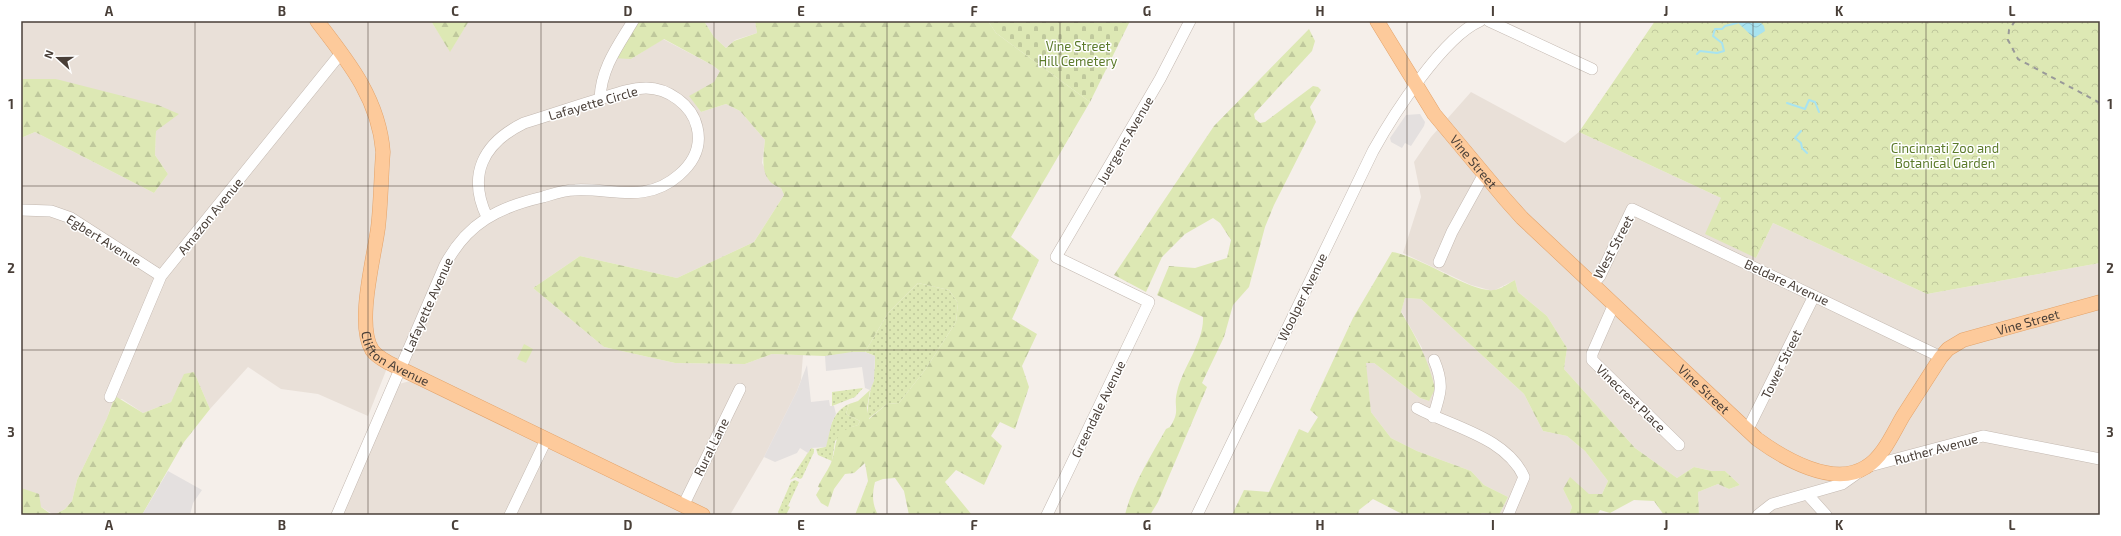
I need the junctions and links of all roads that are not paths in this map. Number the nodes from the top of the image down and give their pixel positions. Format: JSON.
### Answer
{"nodes":[{"id":1,"x":317,"y":21,"type":"edge"},
{"id":2,"x":633,"y":21,"type":"edge"},
{"id":3,"x":1190,"y":21,"type":"edge"},
{"id":4,"x":1377,"y":21,"type":"edge"},
{"id":5,"x":1480,"y":21,"type":"edge"},
{"id":6,"x":1489,"y":21,"type":"edge"},
{"id":7,"x":341,"y":53,"type":"junction"},
{"id":8,"x":1592,"y":69,"type":"dead end"},
{"id":9,"x":1416,"y":84,"type":"junction"},
{"id":10,"x":600,"y":99,"type":"junction"},
{"id":11,"x":1484,"y":174,"type":"junction"},
{"id":12,"x":1632,"y":209,"type":"joint"},
{"id":13,"x":21,"y":210,"type":"edge"},
{"id":14,"x":487,"y":218,"type":"junction"},
{"id":15,"x":1439,"y":262,"type":"dead end"},
{"id":16,"x":161,"y":276,"type":"junction"},
{"id":17,"x":1593,"y":284,"type":"junction"},
{"id":18,"x":1814,"y":296,"type":"junction"},
{"id":19,"x":1149,"y":302,"type":"joint"},
{"id":20,"x":2100,"y":302,"type":"edge"},
{"id":21,"x":1614,"y":304,"type":"junction"},
{"id":22,"x":1941,"y":357,"type":"junction"},
{"id":23,"x":1434,"y":360,"type":"dead end"},
{"id":24,"x":400,"y":368,"type":"junction"},
{"id":25,"x":740,"y":389,"type":"dead end"},
{"id":26,"x":110,"y":397,"type":"dead end"},
{"id":27,"x":1417,"y":408,"type":"dead end"},
{"id":28,"x":1433,"y":416,"type":"junction"},
{"id":29,"x":1747,"y":431,"type":"junction"},
{"id":30,"x":546,"y":440,"type":"junction"},
{"id":31,"x":1680,"y":445,"type":"dead end"},
{"id":32,"x":2100,"y":459,"type":"edge"},
{"id":33,"x":1866,"y":467,"type":"junction"},
{"id":34,"x":1808,"y":495,"type":"junction"},
{"id":35,"x":683,"y":506,"type":"junction"},
{"id":36,"x":337,"y":515,"type":"edge"},
{"id":37,"x":510,"y":515,"type":"edge"},
{"id":38,"x":703,"y":515,"type":"edge"},
{"id":39,"x":1047,"y":515,"type":"edge"},
{"id":40,"x":1197,"y":515,"type":"edge"},
{"id":41,"x":1508,"y":515,"type":"edge"},
{"id":42,"x":1758,"y":515,"type":"edge"},
{"id":43,"x":1826,"y":515,"type":"edge"}],
"edges":[{"from":1,"to":7,"type":"main road","name":"Clifton Avenue"},
{"from":2,"to":10,"type":"street"},
{"from":3,"to":19,"type":"street","name":"Juergens Avenue"},
{"from":4,"to":9,"type":"main road","name":"Vine Street"},
{"from":5,"to":9,"type":"street","name":"Woolper Avenue"},
{"from":6,"to":8,"type":"street"},
{"from":7,"to":16,"type":"street","name":"Amazon Avenue"},
{"from":7,"to":24,"type":"main road","name":"Clifton Avenue"},
{"from":9,"to":11,"type":"main road","name":"Vine Street"},
{"from":9,"to":40,"type":"street","name":"Woolper Avenue"},
{"from":10,"to":14,"type":"street","name":"Lafayette Circle"},
{"from":10,"to":14,"type":"street","name":"Lafayette Circle"},
{"from":11,"to":15,"type":"street"},
{"from":11,"to":17,"type":"main road","name":"Vine Street"},
{"from":12,"to":17,"type":"street","name":"West Street"},
{"from":12,"to":18,"type":"street","name":"Beldare Avenue"},
{"from":13,"to":16,"type":"street","name":"Egbert Avenue"},
{"from":14,"to":24,"type":"street","name":"Lafayette Avenue"},
{"from":16,"to":26,"type":"street","name":"Amazon Avenue"},
{"from":17,"to":21,"type":"main road","name":"Vine Street"},
{"from":18,"to":22,"type":"street","name":"Beldare Avenue"},
{"from":18,"to":29,"type":"street","name":"Tower Street"},
{"from":19,"to":39,"type":"street","name":"Greendale Avenue"},
{"from":20,"to":22,"type":"main road","name":"Vine Street"},
{"from":21,"to":29,"type":"main road","name":"Vine Street"},
{"from":21,"to":31,"type":"street","name":"Vinecrest Place"},
{"from":22,"to":33,"type":"main road","name":"Vine Street"},
{"from":23,"to":28,"type":"street"},
{"from":24,"to":30,"type":"main road","name":"Clifton Avenue"},
{"from":24,"to":36,"type":"street","name":"Lafayette Avenue"},
{"from":25,"to":35,"type":"street","name":"Rural Lane"},
{"from":27,"to":28,"type":"street"},
{"from":28,"to":41,"type":"street"},
{"from":29,"to":33,"type":"main road","name":"Vine Street"},
{"from":30,"to":35,"type":"main road","name":"Clifton Avenue"},
{"from":30,"to":37,"type":"street"},
{"from":32,"to":33,"type":"street","name":"Ruther Avenue"},
{"from":33,"to":34,"type":"street"},
{"from":34,"to":42,"type":"street"},
{"from":34,"to":43,"type":"street"},
{"from":35,"to":38,"type":"main road","name":"Clifton Avenue"}]}
